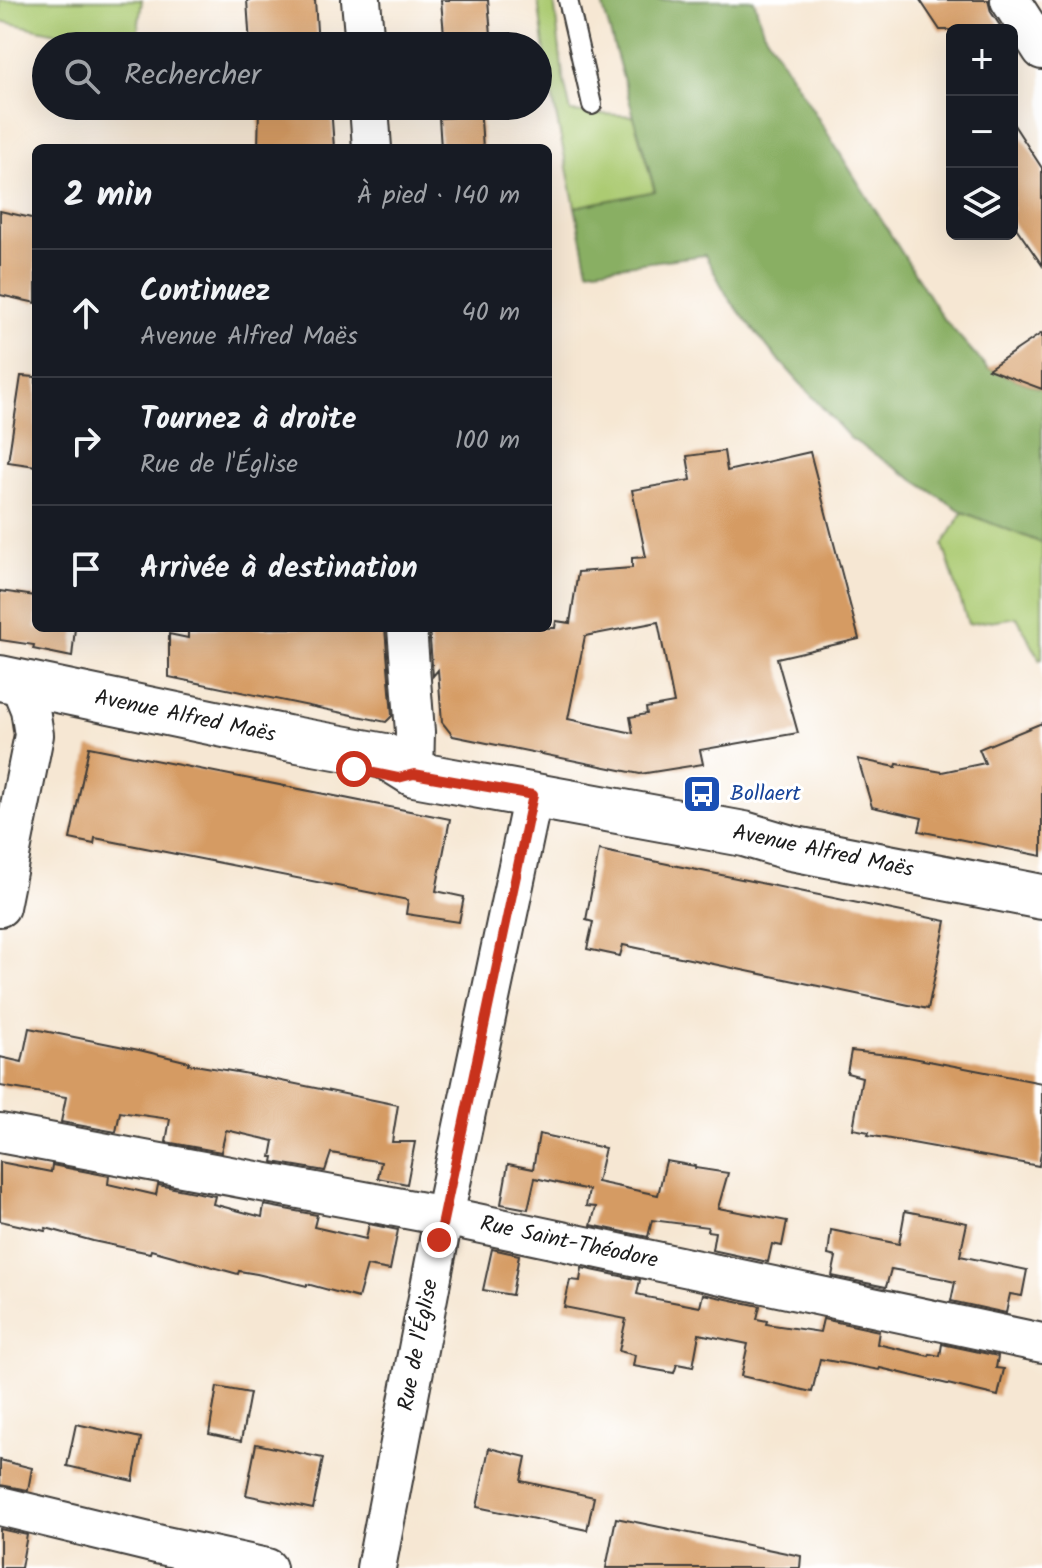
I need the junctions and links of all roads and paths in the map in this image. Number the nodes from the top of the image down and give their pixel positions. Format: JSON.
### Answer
{"nodes":[{"id":1,"x":361,"y":0,"type":"edge"},
{"id":2,"x":568,"y":0,"type":"edge"},
{"id":3,"x":1010,"y":0,"type":"edge"},
{"id":4,"x":364,"y":32,"type":"edge"},
{"id":5,"x":1042,"y":50,"type":"edge"},
{"id":6,"x":592,"y":105,"type":"dead end"},
{"id":7,"x":370,"y":120,"type":"edge"},
{"id":8,"x":372,"y":144,"type":"edge"},
{"id":9,"x":407,"y":632,"type":"edge"},
{"id":10,"x":12,"y":693,"type":"edge"},
{"id":11,"x":414,"y":774,"type":"junction"},
{"id":12,"x":533,"y":795,"type":"junction"},
{"id":13,"x":1042,"y":897,"type":"edge"},
{"id":14,"x":0,"y":907,"type":"edge"},
{"id":15,"x":0,"y":1133,"type":"edge"},
{"id":16,"x":444,"y":1216,"type":"junction"},
{"id":17,"x":1042,"y":1343,"type":"edge"},
{"id":18,"x":0,"y":1506,"type":"edge"},
{"id":19,"x":158,"y":1556,"type":"edge"},
{"id":20,"x":267,"y":1568,"type":"edge"},
{"id":21,"x":376,"y":1568,"type":"edge"}],
"edges":[{"from":1,"to":4,"type":"street"},
{"from":2,"to":6,"type":"lane"},
{"from":3,"to":5,"type":"street"},
{"from":7,"to":8,"type":"street"},
{"from":9,"to":11,"type":"street"},
{"from":10,"to":11,"type":"main road","name":"Avenue Alfred Maës"},
{"from":10,"to":11,"type":"main road","name":"Avenue Alfred Maës"},
{"from":10,"to":14,"type":"street"},
{"from":11,"to":12,"type":"main road","name":"Avenue Alfred Maës"},
{"from":12,"to":13,"type":"main road","name":"Avenue Alfred Maës"},
{"from":12,"to":16,"type":"street","name":"Rue de l'Église"},
{"from":15,"to":16,"type":"street","name":"Rue Saint-Théodore"},
{"from":16,"to":17,"type":"street","name":"Rue Saint-Théodore"},
{"from":16,"to":21,"type":"street","name":"Rue de l'Église"},
{"from":18,"to":19,"type":"street"},
{"from":19,"to":20,"type":"street"}]}
